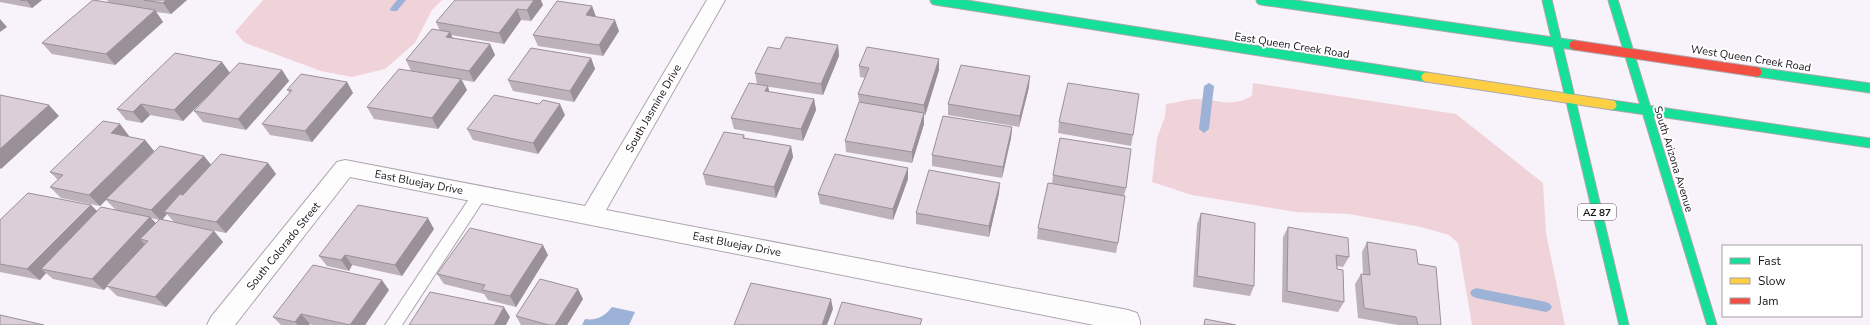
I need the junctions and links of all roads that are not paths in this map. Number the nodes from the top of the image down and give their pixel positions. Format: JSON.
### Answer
{"nodes":[{"id":1,"x":716,"y":0,"type":"edge"},
{"id":2,"x":935,"y":0,"type":"edge"},
{"id":3,"x":1262,"y":0,"type":"edge"},
{"id":4,"x":1546,"y":0,"type":"edge"},
{"id":5,"x":1613,"y":0,"type":"edge"},
{"id":6,"x":1556,"y":42,"type":"junction"},
{"id":7,"x":1629,"y":52,"type":"junction"},
{"id":8,"x":1870,"y":88,"type":"edge"},
{"id":9,"x":1570,"y":99,"type":"junction"},
{"id":10,"x":1647,"y":111,"type":"junction"},
{"id":11,"x":1870,"y":143,"type":"edge"},
{"id":12,"x":345,"y":168,"type":"joint"},
{"id":13,"x":480,"y":194,"type":"junction"},
{"id":14,"x":591,"y":215,"type":"junction"},
{"id":15,"x":1127,"y":323,"type":"edge"},
{"id":16,"x":220,"y":325,"type":"edge"},
{"id":17,"x":393,"y":325,"type":"edge"},
{"id":18,"x":1624,"y":325,"type":"edge"},
{"id":19,"x":1712,"y":325,"type":"edge"}],
"edges":[{"from":1,"to":14,"type":"street","name":"South Jasmine Drive"},
{"from":2,"to":9,"type":"main road","name":"East Queen Creek Road"},
{"from":3,"to":6,"type":"main road"},
{"from":4,"to":6,"type":"main road","number":"AZ 87"},
{"from":5,"to":7,"type":"main road","name":"South Arizona Avenue"},
{"from":6,"to":7,"type":"main road"},
{"from":6,"to":9,"type":"main road","number":"AZ 87"},
{"from":7,"to":8,"type":"main road","name":"West Queen Creek Road"},
{"from":7,"to":10,"type":"main road","name":"South Arizona Avenue"},
{"from":9,"to":10,"type":"main road","name":"East Queen Creek Road"},
{"from":9,"to":18,"type":"main road","number":"AZ 87"},
{"from":10,"to":11,"type":"main road"},
{"from":10,"to":19,"type":"main road","name":"South Arizona Avenue"},
{"from":12,"to":13,"type":"street","name":"East Bluejay Drive"},
{"from":12,"to":16,"type":"street","name":"South Colorado Street"},
{"from":13,"to":14,"type":"street","name":"East Bluejay Drive"},
{"from":13,"to":17,"type":"lane"},
{"from":14,"to":15,"type":"street","name":"East Bluejay Drive"}]}
